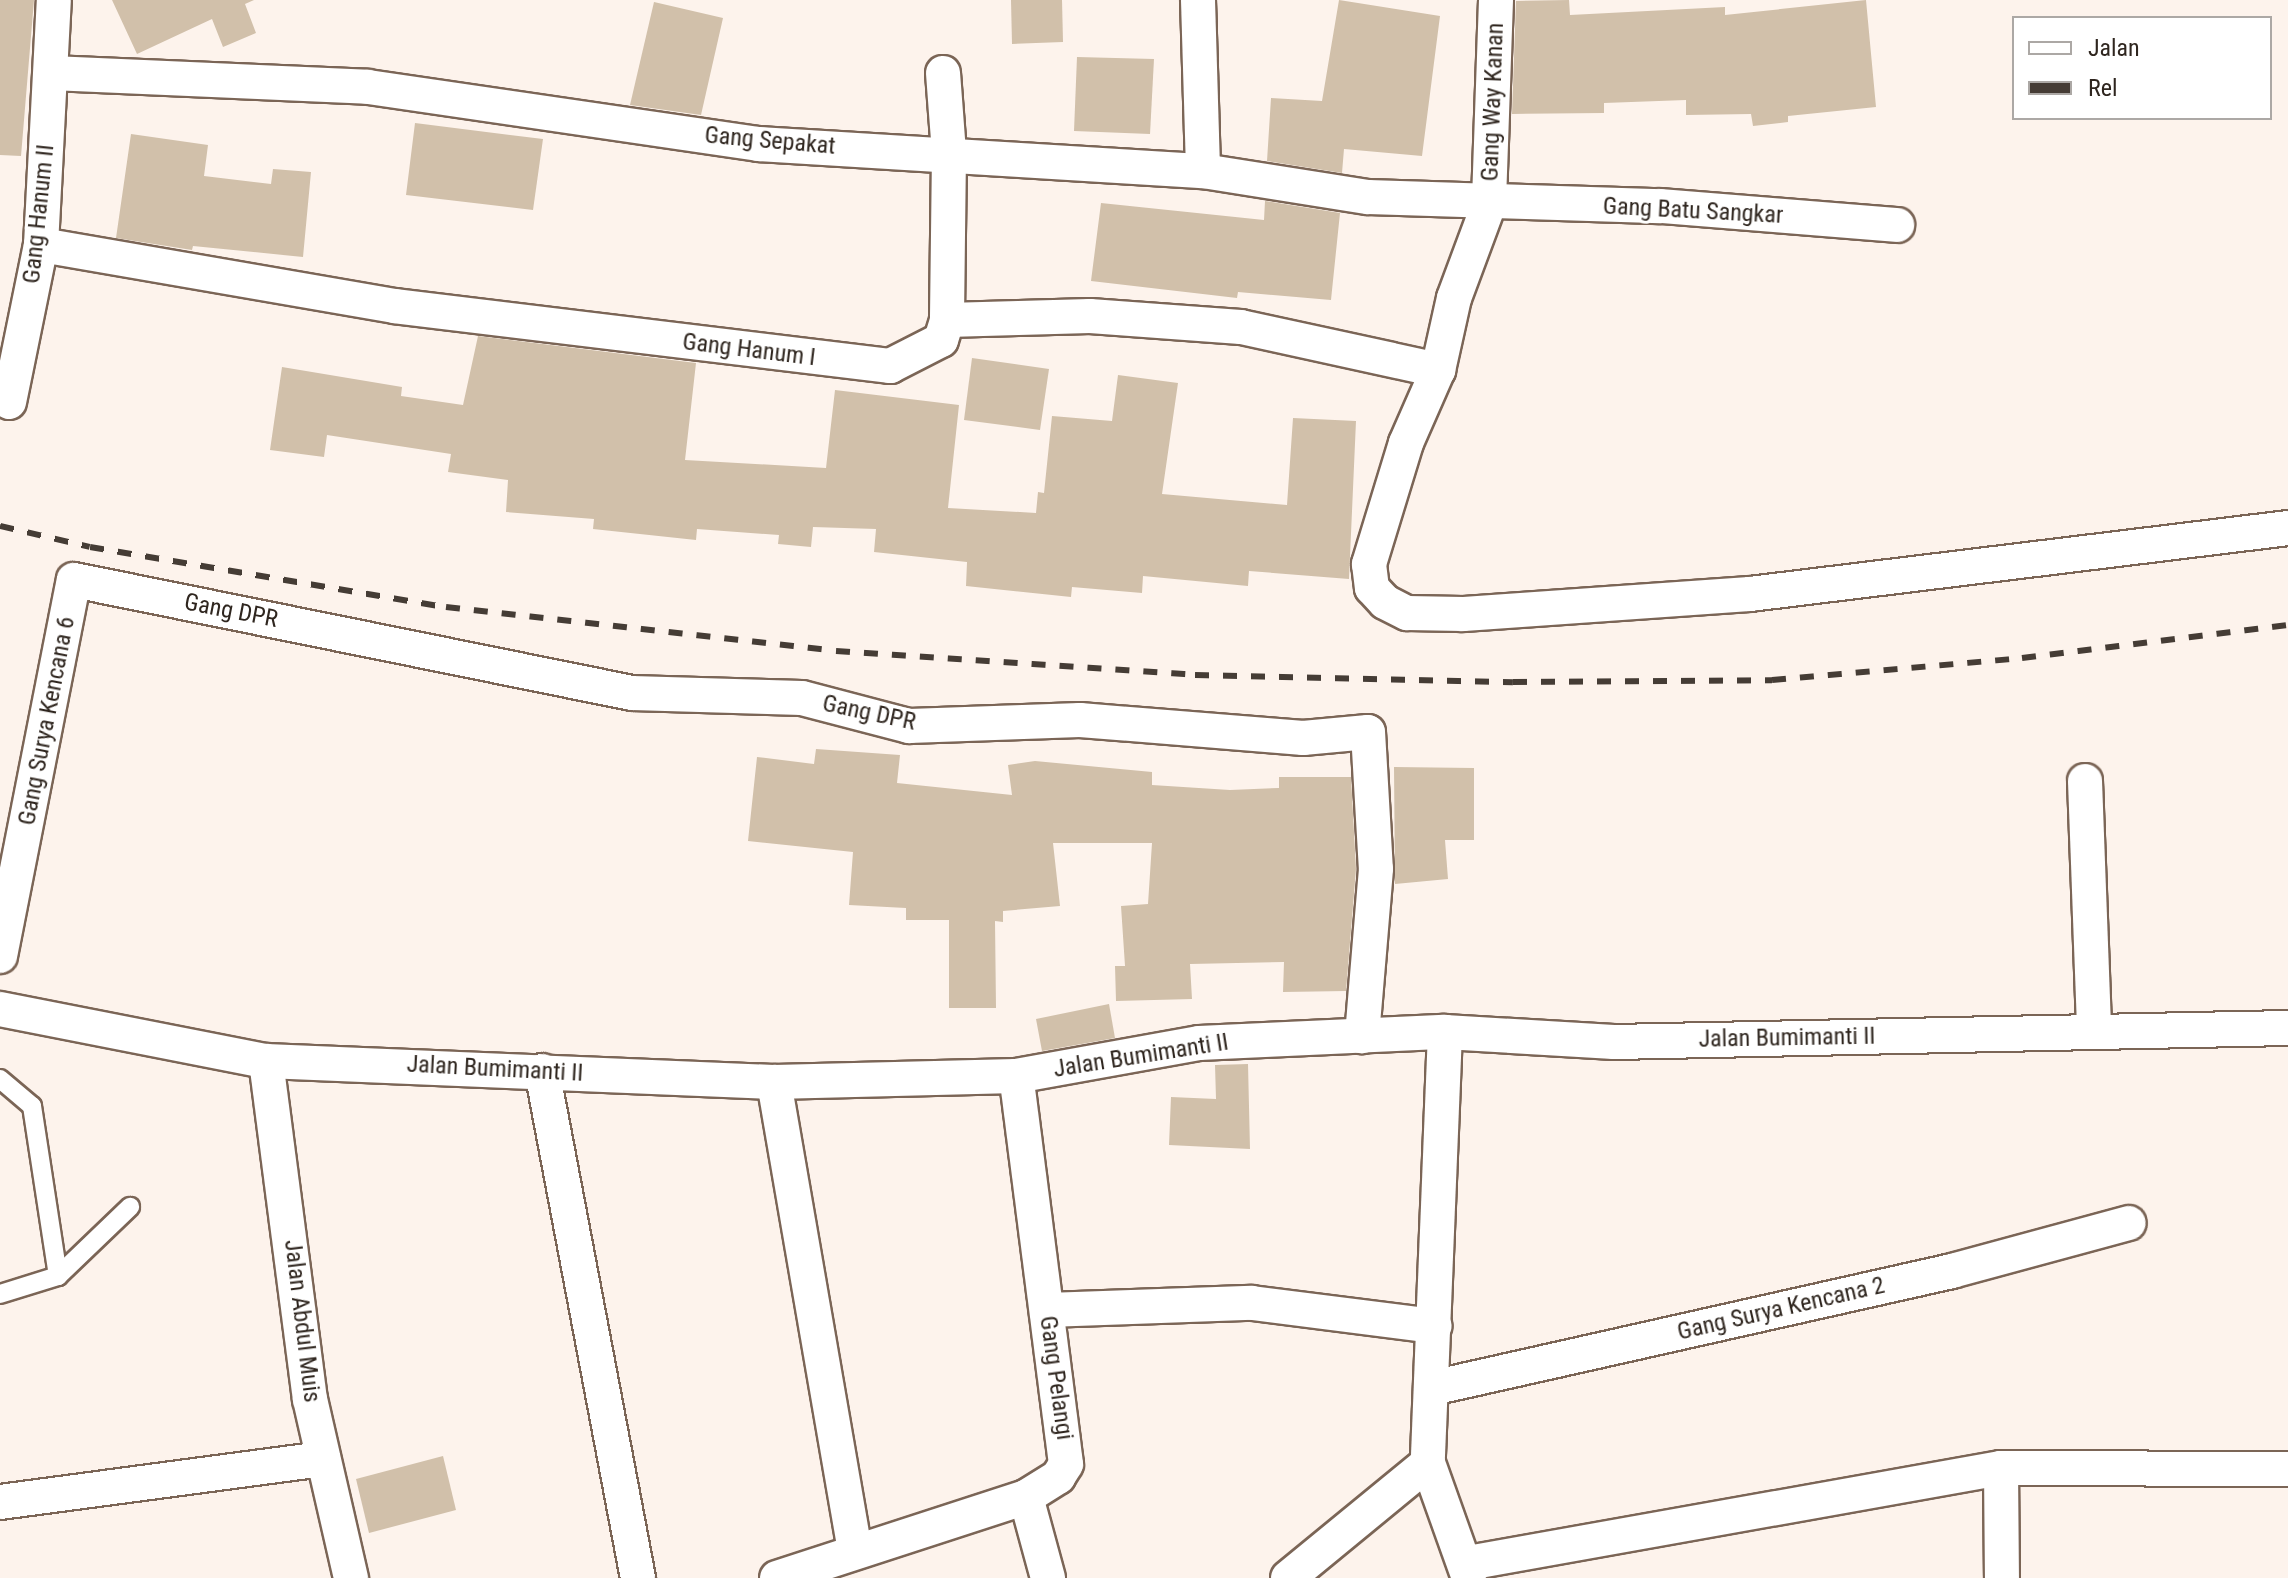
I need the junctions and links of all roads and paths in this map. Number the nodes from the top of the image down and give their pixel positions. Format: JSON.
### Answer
{"nodes":[{"id":1,"x":54,"y":0,"type":"edge"},
{"id":2,"x":1198,"y":0,"type":"edge"},
{"id":3,"x":1496,"y":0,"type":"edge"},
{"id":4,"x":51,"y":73,"type":"junction"},
{"id":5,"x":943,"y":73,"type":"dead end"},
{"id":6,"x":949,"y":153,"type":"junction"},
{"id":7,"x":1203,"y":171,"type":"junction"},
{"id":8,"x":1489,"y":204,"type":"junction"},
{"id":9,"x":1897,"y":225,"type":"dead end"},
{"id":10,"x":41,"y":245,"type":"junction"},
{"id":11,"x":947,"y":320,"type":"junction"},
{"id":12,"x":1438,"y":370,"type":"junction"},
{"id":13,"x":9,"y":402,"type":"dead end"},
{"id":14,"x":2288,"y":528,"type":"edge"},
{"id":15,"x":74,"y":580,"type":"joint"},
{"id":16,"x":2085,"y":781,"type":"dead end"},
{"id":17,"x":12,"y":844,"type":"edge"},
{"id":18,"x":0,"y":956,"type":"edge"},
{"id":19,"x":0,"y":1009,"type":"edge"},
{"id":20,"x":2288,"y":1028,"type":"edge"},
{"id":21,"x":2094,"y":1031,"type":"junction"},
{"id":22,"x":1445,"y":1032,"type":"junction"},
{"id":23,"x":1362,"y":1036,"type":"junction"},
{"id":24,"x":266,"y":1061,"type":"junction"},
{"id":25,"x":542,"y":1071,"type":"junction"},
{"id":26,"x":1016,"y":1076,"type":"junction"},
{"id":27,"x":0,"y":1079,"type":"edge"},
{"id":28,"x":774,"y":1082,"type":"junction"},
{"id":29,"x":130,"y":1207,"type":"dead end"},
{"id":30,"x":2129,"y":1223,"type":"dead end"},
{"id":31,"x":58,"y":1276,"type":"junction"},
{"id":32,"x":0,"y":1294,"type":"edge"},
{"id":33,"x":1047,"y":1310,"type":"junction"},
{"id":34,"x":1435,"y":1326,"type":"junction"},
{"id":35,"x":1432,"y":1388,"type":"junction"},
{"id":36,"x":323,"y":1459,"type":"junction"},
{"id":37,"x":1428,"y":1463,"type":"junction"},
{"id":38,"x":2001,"y":1468,"type":"junction"},
{"id":39,"x":2288,"y":1469,"type":"edge"},
{"id":40,"x":1026,"y":1497,"type":"junction"},
{"id":41,"x":0,"y":1502,"type":"edge"},
{"id":42,"x":855,"y":1549,"type":"junction"},
{"id":43,"x":1468,"y":1571,"type":"edge"},
{"id":44,"x":351,"y":1578,"type":"edge"},
{"id":45,"x":638,"y":1578,"type":"edge"},
{"id":46,"x":777,"y":1578,"type":"edge"},
{"id":47,"x":1048,"y":1578,"type":"edge"},
{"id":48,"x":1288,"y":1578,"type":"edge"},
{"id":49,"x":2002,"y":1578,"type":"edge"}],
"edges":[{"from":1,"to":4,"type":"street","name":"Gang Hanum II"},
{"from":2,"to":7,"type":"street"},
{"from":3,"to":8,"type":"street","name":"Gang Way Kanan"},
{"from":4,"to":6,"type":"street","name":"Gang Sepakat"},
{"from":4,"to":10,"type":"street","name":"Gang Hanum II"},
{"from":5,"to":6,"type":"street"},
{"from":6,"to":7,"type":"street","name":"Gang Sepakat"},
{"from":6,"to":11,"type":"street"},
{"from":7,"to":8,"type":"street","name":"Gang Sepakat"},
{"from":8,"to":9,"type":"street","name":"Gang Batu Sangkar"},
{"from":8,"to":12,"type":"street","name":"Gang Way Kanan"},
{"from":10,"to":11,"type":"street","name":"Gang Hanum I"},
{"from":10,"to":13,"type":"street","name":"Gang Hanum II"},
{"from":11,"to":12,"type":"street"},
{"from":12,"to":14,"type":"street","name":"Gang Way Kanan"},
{"from":15,"to":17,"type":"street","name":"Gang Surya Kencana 6"},
{"from":15,"to":23,"type":"street","name":"Gang DPR"},
{"from":16,"to":21,"type":"street"},
{"from":17,"to":18,"type":"street","name":"Gang Surya Kencana 6"},
{"from":19,"to":24,"type":"street","name":"Jalan Bumimanti II"},
{"from":20,"to":21,"type":"street","name":"Jalan Bumimanti II"},
{"from":21,"to":22,"type":"street","name":"Jalan Bumimanti II"},
{"from":22,"to":23,"type":"street","name":"Jalan Bumimanti II"},
{"from":22,"to":34,"type":"street"},
{"from":23,"to":26,"type":"street","name":"Jalan Bumimanti II"},
{"from":24,"to":25,"type":"street","name":"Jalan Bumimanti II"},
{"from":24,"to":36,"type":"street","name":"Jalan Abdul Muis"},
{"from":25,"to":28,"type":"street","name":"Jalan Bumimanti II"},
{"from":25,"to":45,"type":"street"},
{"from":26,"to":28,"type":"street","name":"Jalan Bumimanti II"},
{"from":26,"to":33,"type":"street","name":"Gang Pelangi"},
{"from":27,"to":31,"type":"lane"},
{"from":28,"to":42,"type":"street"},
{"from":29,"to":31,"type":"lane"},
{"from":30,"to":35,"type":"street","name":"Gang Surya Kencana 2"},
{"from":31,"to":32,"type":"lane"},
{"from":33,"to":34,"type":"street"},
{"from":33,"to":40,"type":"street","name":"Gang Pelangi"},
{"from":34,"to":35,"type":"street"},
{"from":35,"to":37,"type":"street"},
{"from":36,"to":41,"type":"street"},
{"from":36,"to":44,"type":"street","name":"Jalan Abdul Muis"},
{"from":37,"to":43,"type":"street"},
{"from":37,"to":48,"type":"street"},
{"from":38,"to":39,"type":"street"},
{"from":38,"to":43,"type":"street"},
{"from":38,"to":49,"type":"street"},
{"from":40,"to":42,"type":"street","name":"Gang Pelangi"},
{"from":40,"to":47,"type":"street"},
{"from":42,"to":46,"type":"street","name":"Gang Pelangi"}]}
